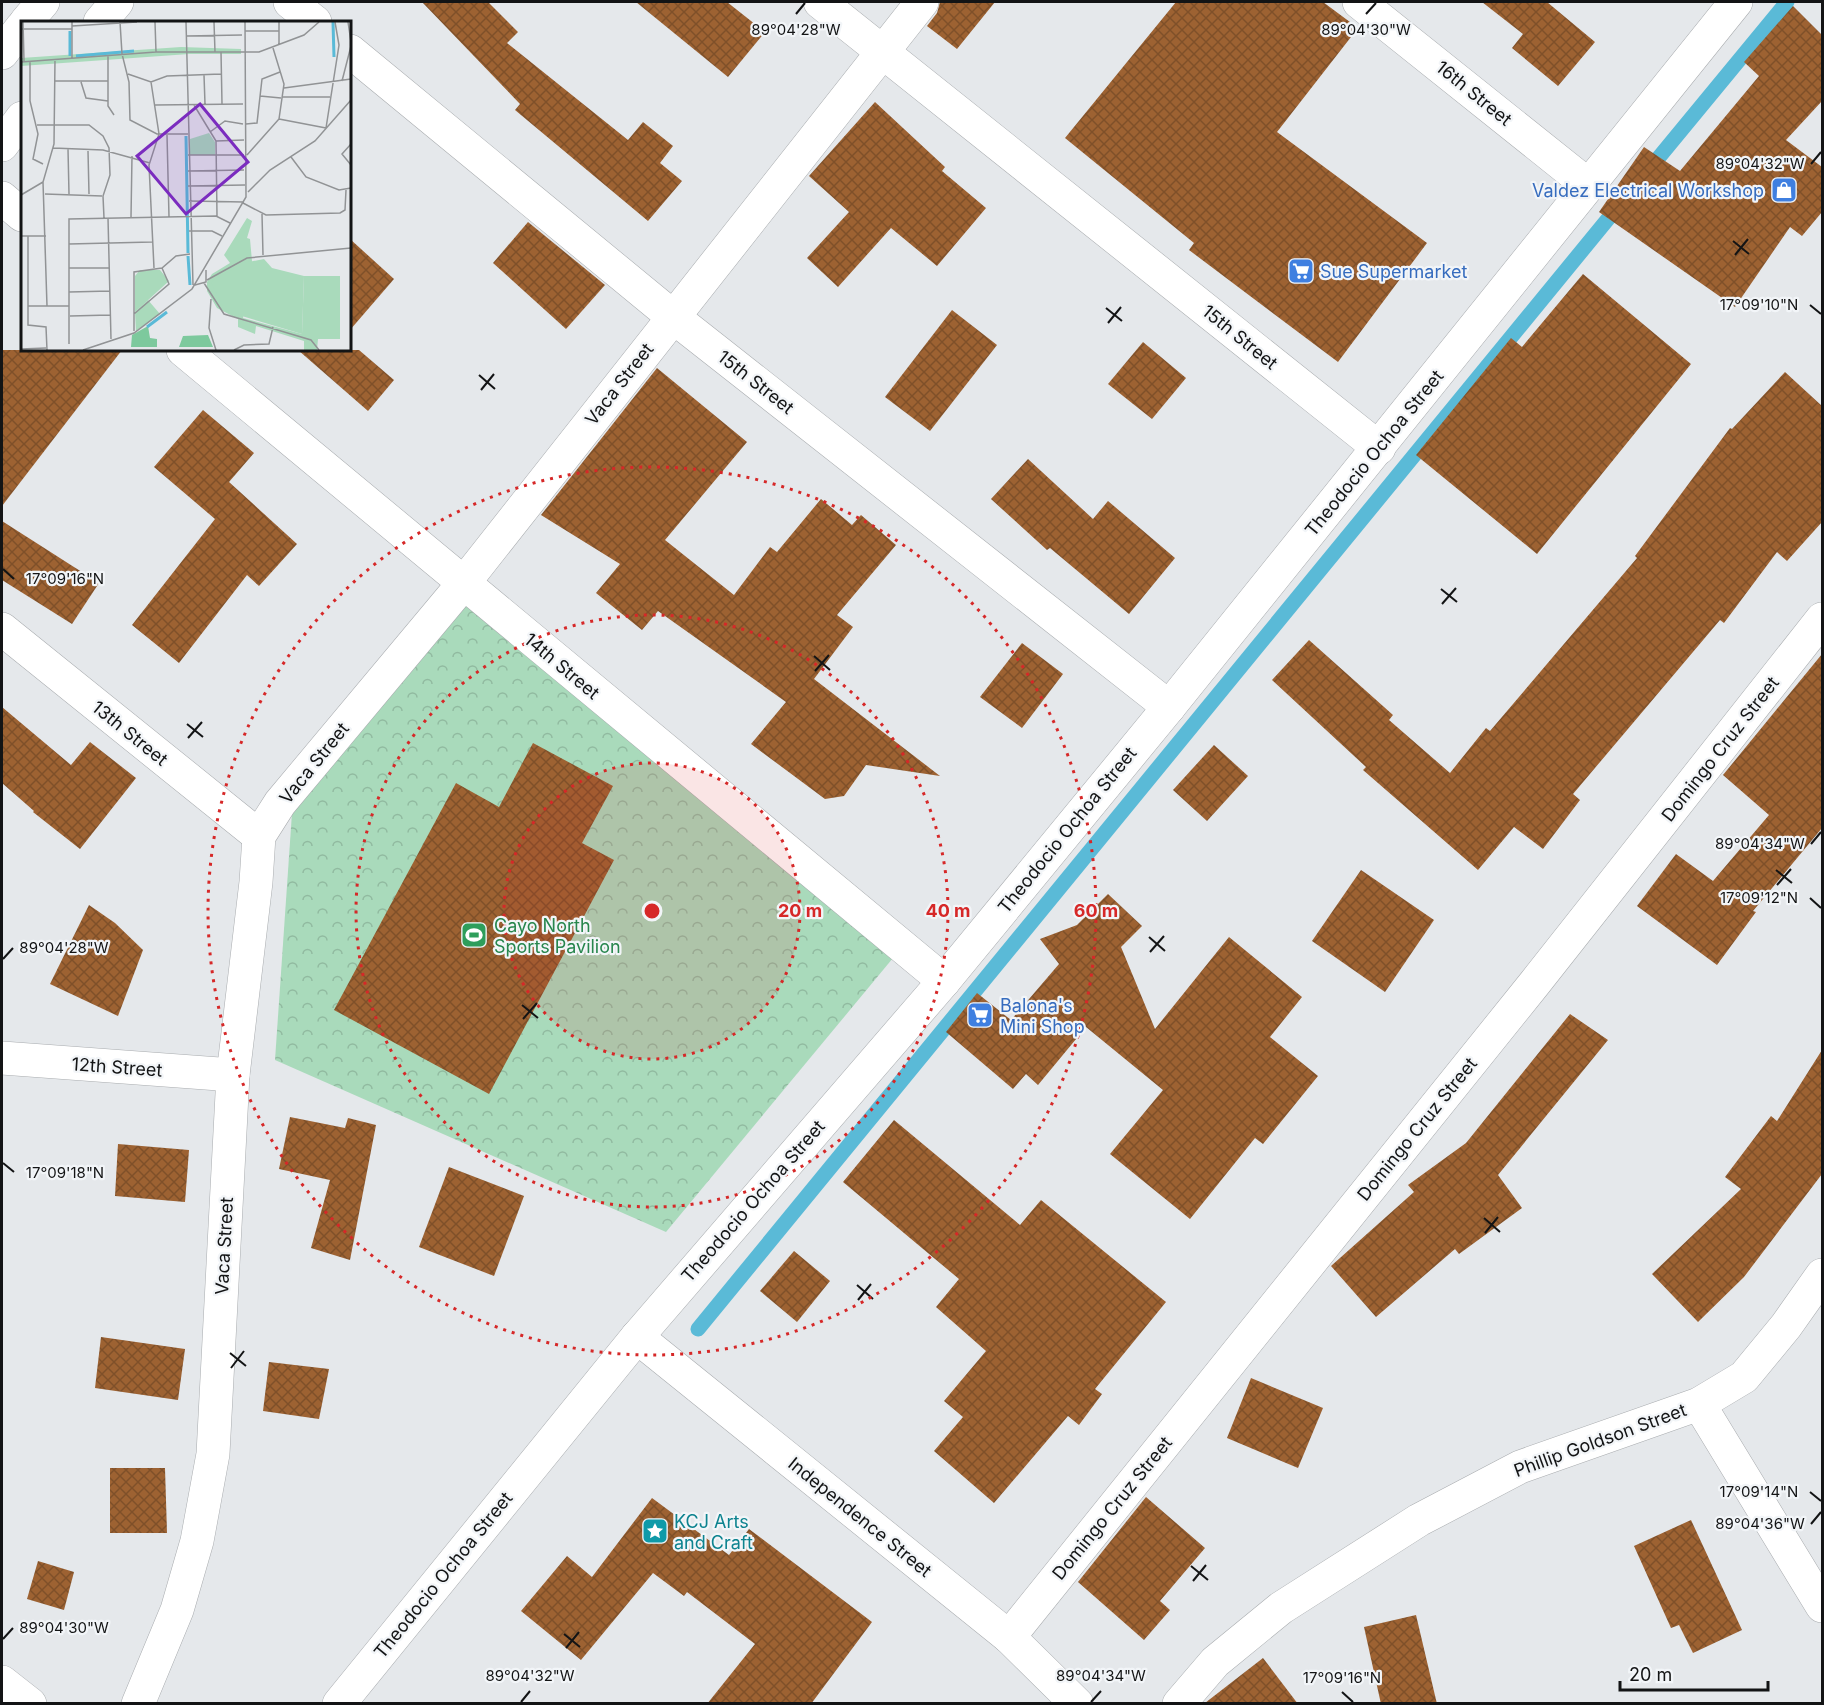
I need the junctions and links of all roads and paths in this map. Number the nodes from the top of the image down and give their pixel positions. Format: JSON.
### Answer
{"nodes":[{"id":1,"x":44,"y":2,"type":"edge"},
{"id":2,"x":117,"y":2,"type":"edge"},
{"id":3,"x":290,"y":2,"type":"edge"},
{"id":4,"x":820,"y":2,"type":"edge"},
{"id":5,"x":922,"y":2,"type":"edge"},
{"id":6,"x":1359,"y":2,"type":"edge"},
{"id":7,"x":1736,"y":2,"type":"edge"},
{"id":8,"x":27,"y":21,"type":"edge"},
{"id":9,"x":101,"y":21,"type":"edge"},
{"id":10,"x":314,"y":21,"type":"edge"},
{"id":11,"x":21,"y":28,"type":"edge"},
{"id":12,"x":881,"y":51,"type":"junction"},
{"id":13,"x":351,"y":52,"type":"edge"},
{"id":14,"x":2,"y":53,"type":"edge"},
{"id":15,"x":21,"y":119,"type":"edge"},
{"id":16,"x":2,"y":145,"type":"edge"},
{"id":17,"x":1588,"y":185,"type":"junction"},
{"id":18,"x":2,"y":198,"type":"edge"},
{"id":19,"x":21,"y":214,"type":"edge"},
{"id":20,"x":672,"y":316,"type":"junction"},
{"id":21,"x":184,"y":351,"type":"edge"},
{"id":22,"x":1379,"y":448,"type":"junction"},
{"id":23,"x":462,"y":584,"type":"junction"},
{"id":24,"x":1822,"y":619,"type":"edge"},
{"id":25,"x":2,"y":629,"type":"edge"},
{"id":26,"x":1169,"y":707,"type":"junction"},
{"id":27,"x":258,"y":837,"type":"junction"},
{"id":28,"x":944,"y":981,"type":"junction"},
{"id":29,"x":2,"y":1058,"type":"edge"},
{"id":30,"x":233,"y":1075,"type":"junction"},
{"id":31,"x":1822,"y":1275,"type":"edge"},
{"id":32,"x":637,"y":1337,"type":"junction"},
{"id":33,"x":1699,"y":1404,"type":"junction"},
{"id":34,"x":1822,"y":1606,"type":"edge"},
{"id":35,"x":1009,"y":1637,"type":"junction"},
{"id":36,"x":2,"y":1682,"type":"edge"},
{"id":37,"x":30,"y":1704,"type":"edge"},
{"id":38,"x":138,"y":1704,"type":"edge"},
{"id":39,"x":339,"y":1704,"type":"edge"},
{"id":40,"x":1077,"y":1704,"type":"edge"},
{"id":41,"x":1179,"y":1704,"type":"edge"}],
"edges":[{"from":1,"to":8,"type":"main road"},
{"from":2,"to":9,"type":"main road"},
{"from":3,"to":10,"type":"main road"},
{"from":4,"to":12,"type":"main road","name":"15th Street"},
{"from":5,"to":12,"type":"main road","name":"Vaca Street"},
{"from":6,"to":17,"type":"main road","name":"16th Street"},
{"from":7,"to":17,"type":"main road","name":"Theodocio Ochoa Street"},
{"from":11,"to":14,"type":"main road"},
{"from":12,"to":20,"type":"main road","name":"Vaca Street"},
{"from":12,"to":22,"type":"main road","name":"15th Street"},
{"from":13,"to":20,"type":"main road","name":"15th Street"},
{"from":15,"to":16,"type":"main road"},
{"from":17,"to":22,"type":"main road","name":"Theodocio Ochoa Street"},
{"from":18,"to":19,"type":"main road"},
{"from":20,"to":23,"type":"main road","name":"Vaca Street"},
{"from":20,"to":26,"type":"main road","name":"15th Street"},
{"from":21,"to":23,"type":"main road","name":"14th Street"},
{"from":22,"to":26,"type":"main road","name":"Theodocio Ochoa Street"},
{"from":23,"to":27,"type":"main road","name":"Vaca Street"},
{"from":23,"to":28,"type":"main road","name":"14th Street"},
{"from":24,"to":35,"type":"main road","name":"Domingo Cruz Street"},
{"from":25,"to":27,"type":"main road","name":"13th Street"},
{"from":26,"to":28,"type":"main road","name":"Theodocio Ochoa Street"},
{"from":27,"to":30,"type":"main road","name":"Vaca Street"},
{"from":28,"to":32,"type":"main road","name":"Theodocio Ochoa Street"},
{"from":29,"to":30,"type":"main road","name":"12th Street"},
{"from":30,"to":38,"type":"main road","name":"Vaca Street"},
{"from":31,"to":33,"type":"main road","name":"Phillip Goldson Street"},
{"from":32,"to":35,"type":"main road","name":"Independence Street"},
{"from":32,"to":39,"type":"main road","name":"Theodocio Ochoa Street"},
{"from":33,"to":34,"type":"main road"},
{"from":33,"to":41,"type":"main road","name":"Phillip Goldson Street"},
{"from":35,"to":40,"type":"main road","name":"Independence Street"},
{"from":36,"to":37,"type":"main road"}]}
